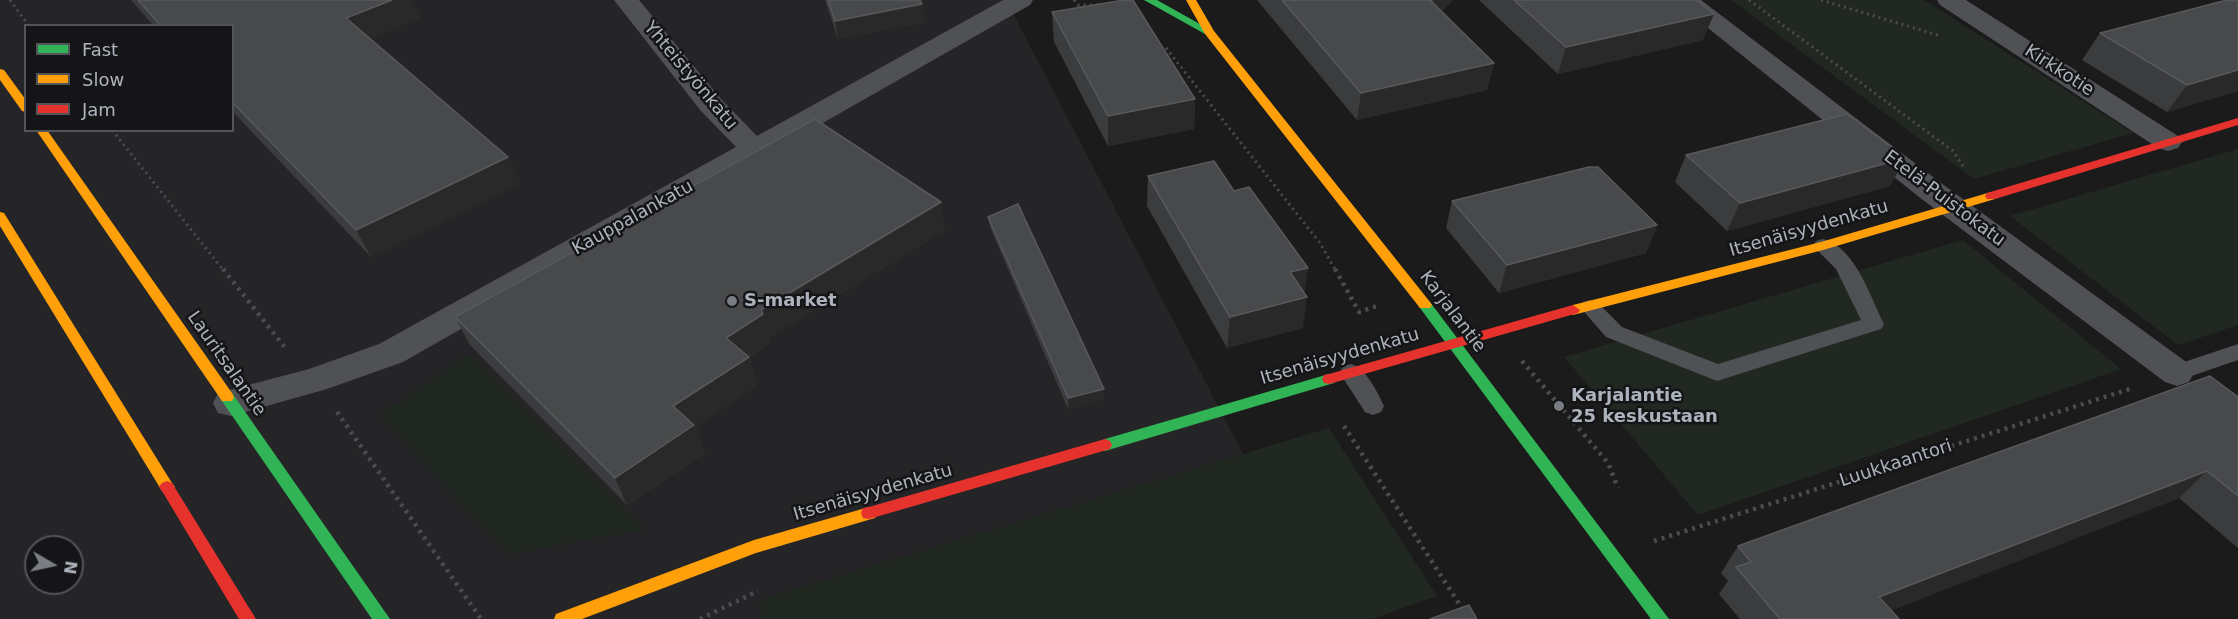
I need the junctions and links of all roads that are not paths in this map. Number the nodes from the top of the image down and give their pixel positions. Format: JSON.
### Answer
{"nodes":[{"id":1,"x":626,"y":0,"type":"edge"},
{"id":2,"x":1021,"y":0,"type":"edge"},
{"id":3,"x":1149,"y":0,"type":"edge"},
{"id":4,"x":1191,"y":0,"type":"edge"},
{"id":5,"x":1685,"y":0,"type":"edge"},
{"id":6,"x":1949,"y":0,"type":"edge"},
{"id":7,"x":1209,"y":32,"type":"junction"},
{"id":8,"x":0,"y":72,"type":"edge"},
{"id":9,"x":24,"y":106,"type":"edge"},
{"id":10,"x":2238,"y":121,"type":"edge"},
{"id":11,"x":42,"y":132,"type":"edge"},
{"id":12,"x":2168,"y":142,"type":"junction"},
{"id":13,"x":755,"y":150,"type":"junction"},
{"id":14,"x":1953,"y":206,"type":"junction"},
{"id":15,"x":0,"y":216,"type":"edge"},
{"id":16,"x":1823,"y":246,"type":"junction"},
{"id":17,"x":1590,"y":307,"type":"junction"},
{"id":18,"x":1453,"y":343,"type":"junction"},
{"id":19,"x":2238,"y":352,"type":"edge"},
{"id":20,"x":1351,"y":372,"type":"junction"},
{"id":21,"x":2177,"y":373,"type":"joint"},
{"id":22,"x":231,"y":403,"type":"junction"},
{"id":23,"x":1373,"y":406,"type":"dead end"},
{"id":24,"x":248,"y":619,"type":"edge"},
{"id":25,"x":382,"y":619,"type":"edge"},
{"id":26,"x":562,"y":619,"type":"edge"},
{"id":27,"x":1660,"y":619,"type":"edge"}],
"edges":[{"from":1,"to":13,"type":"street","name":"Yhteistyönkatu"},
{"from":2,"to":13,"type":"street","name":"Kauppalankatu"},
{"from":3,"to":7,"type":"main road","name":"Karjalantie"},
{"from":4,"to":7,"type":"main road","name":"Karjalantie"},
{"from":5,"to":14,"type":"street","name":"Etelä-Puistokatu"},
{"from":6,"to":12,"type":"street","name":"Kirkkotie"},
{"from":7,"to":18,"type":"main road","name":"Karjalantie"},
{"from":8,"to":9,"type":"main road"},
{"from":10,"to":12,"type":"main road","name":"Itsenäisyydenkatu"},
{"from":11,"to":22,"type":"main road","name":"Lauritsalantie"},
{"from":12,"to":14,"type":"main road","name":"Itsenäisyydenkatu"},
{"from":13,"to":22,"type":"street","name":"Kauppalankatu"},
{"from":14,"to":16,"type":"main road","name":"Itsenäisyydenkatu"},
{"from":14,"to":21,"type":"street","name":"Etelä-Puistokatu"},
{"from":15,"to":24,"type":"main road"},
{"from":16,"to":17,"type":"main road","name":"Itsenäisyydenkatu"},
{"from":16,"to":17,"type":"lane"},
{"from":17,"to":18,"type":"main road","name":"Itsenäisyydenkatu"},
{"from":18,"to":20,"type":"main road","name":"Itsenäisyydenkatu"},
{"from":18,"to":27,"type":"main road","name":"Karjalantie"},
{"from":19,"to":21,"type":"lane"},
{"from":20,"to":23,"type":"lane"},
{"from":20,"to":26,"type":"main road","name":"Itsenäisyydenkatu"},
{"from":22,"to":25,"type":"main road","name":"Lauritsalantie"}]}
